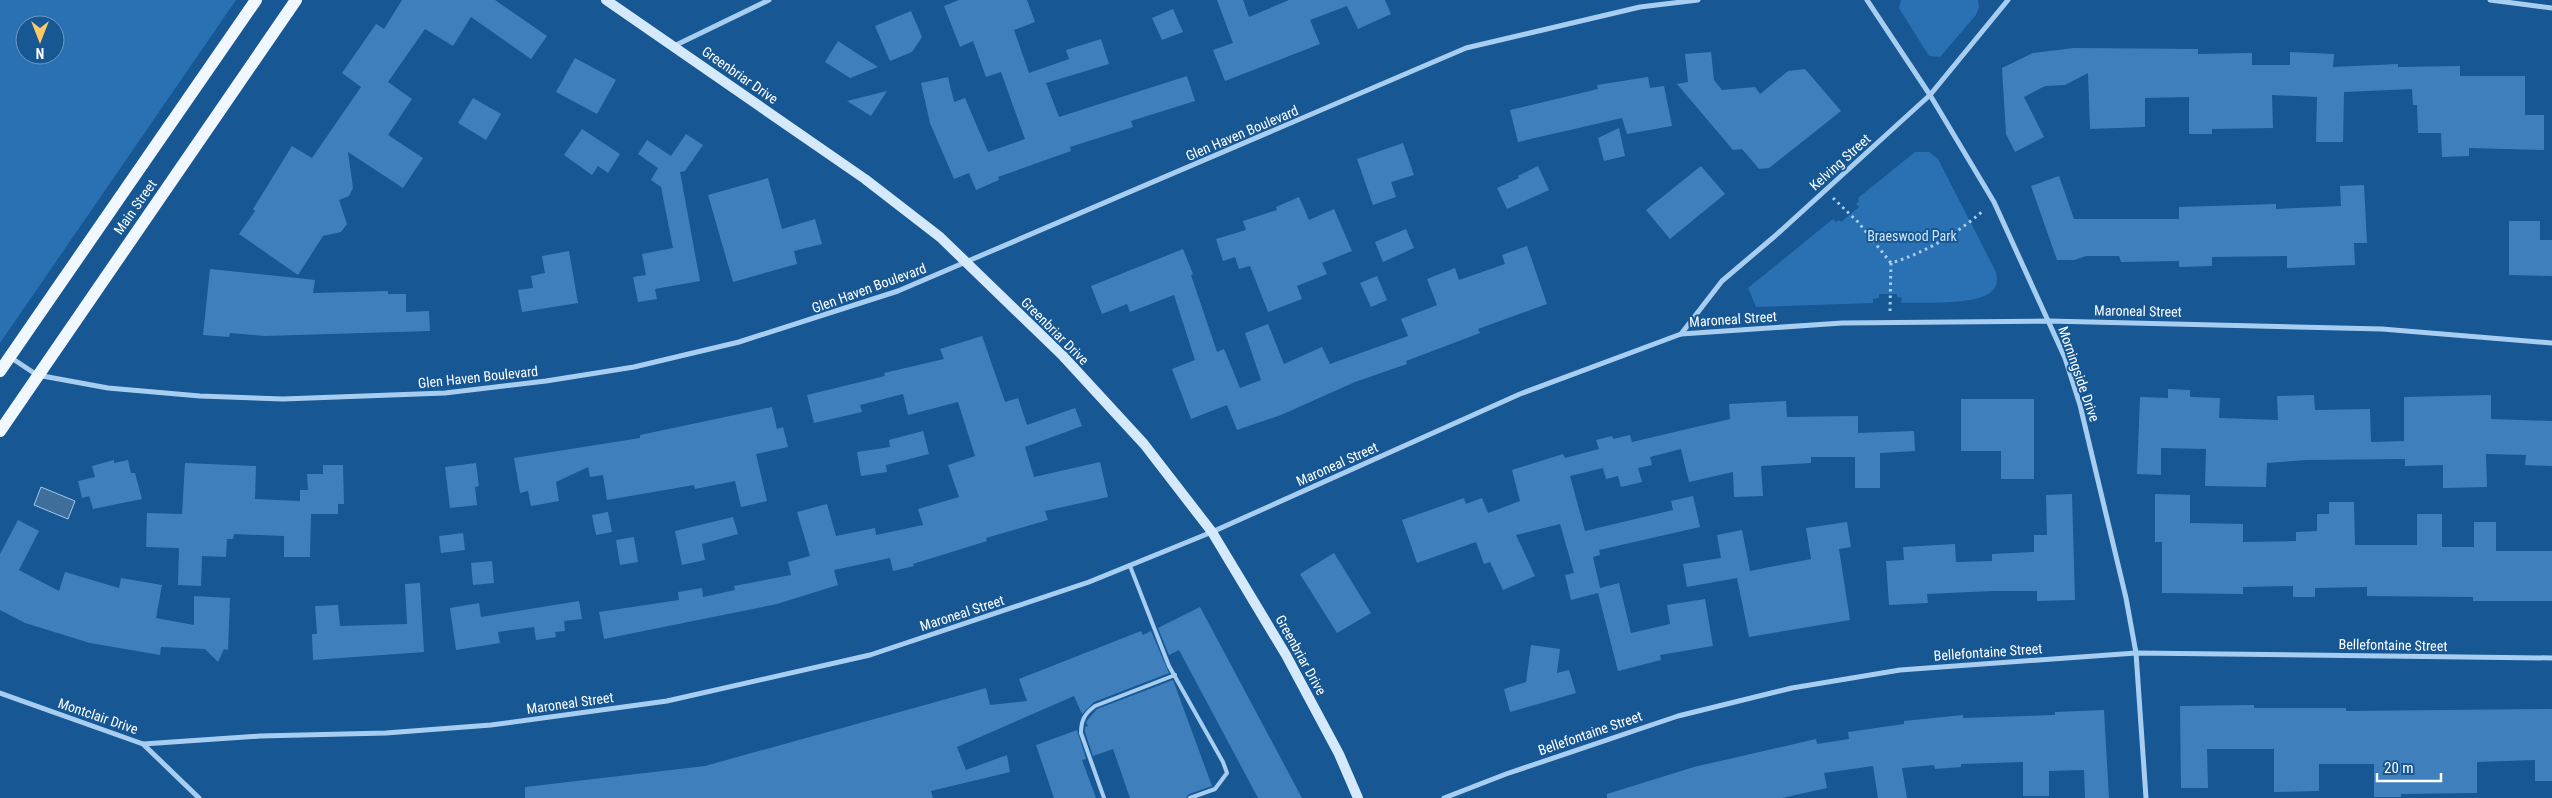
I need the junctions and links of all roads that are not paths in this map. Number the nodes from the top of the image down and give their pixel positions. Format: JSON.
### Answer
{"nodes":[{"id":1,"x":256,"y":0,"type":"edge"},
{"id":2,"x":296,"y":0,"type":"edge"},
{"id":3,"x":606,"y":0,"type":"edge"},
{"id":4,"x":770,"y":0,"type":"edge"},
{"id":5,"x":1698,"y":0,"type":"edge"},
{"id":6,"x":1867,"y":0,"type":"edge"},
{"id":7,"x":2008,"y":0,"type":"edge"},
{"id":8,"x":2490,"y":0,"type":"edge"},
{"id":9,"x":2552,"y":8,"type":"edge"},
{"id":10,"x":674,"y":46,"type":"junction"},
{"id":11,"x":1930,"y":95,"type":"junction"},
{"id":12,"x":966,"y":264,"type":"junction"},
{"id":13,"x":2049,"y":321,"type":"junction"},
{"id":14,"x":1681,"y":334,"type":"junction"},
{"id":15,"x":2552,"y":343,"type":"edge"},
{"id":16,"x":10,"y":357,"type":"junction"},
{"id":17,"x":0,"y":371,"type":"edge"},
{"id":18,"x":37,"y":375,"type":"junction"},
{"id":19,"x":0,"y":431,"type":"edge"},
{"id":20,"x":1212,"y":532,"type":"junction"},
{"id":21,"x":1130,"y":566,"type":"junction"},
{"id":22,"x":2136,"y":653,"type":"junction"},
{"id":23,"x":2552,"y":658,"type":"edge"},
{"id":24,"x":1175,"y":675,"type":"junction"},
{"id":25,"x":0,"y":693,"type":"edge"},
{"id":26,"x":143,"y":744,"type":"junction"},
{"id":27,"x":199,"y":798,"type":"edge"},
{"id":28,"x":1104,"y":798,"type":"edge"},
{"id":29,"x":1190,"y":798,"type":"edge"},
{"id":30,"x":1358,"y":798,"type":"edge"},
{"id":31,"x":1444,"y":798,"type":"edge"},
{"id":32,"x":2146,"y":798,"type":"edge"}],
"edges":[{"from":1,"to":16,"type":"main road","name":"Main Street"},
{"from":2,"to":18,"type":"main road","name":"Main Street"},
{"from":3,"to":10,"type":"main road","name":"Greenbriar Drive"},
{"from":4,"to":10,"type":"street"},
{"from":5,"to":12,"type":"street","name":"Glen Haven Boulevard"},
{"from":6,"to":11,"type":"street","name":"Morningside Drive"},
{"from":7,"to":11,"type":"street","name":"Kelving Street"},
{"from":8,"to":9,"type":"street"},
{"from":10,"to":12,"type":"main road","name":"Greenbriar Drive"},
{"from":11,"to":13,"type":"street","name":"Morningside Drive"},
{"from":11,"to":14,"type":"street","name":"Kelving Street"},
{"from":12,"to":18,"type":"street","name":"Glen Haven Boulevard"},
{"from":12,"to":20,"type":"main road","name":"Greenbriar Drive"},
{"from":13,"to":14,"type":"street","name":"Maroneal Street"},
{"from":13,"to":15,"type":"street","name":"Maroneal Street"},
{"from":13,"to":22,"type":"street","name":"Morningside Drive"},
{"from":14,"to":20,"type":"street","name":"Maroneal Street"},
{"from":16,"to":17,"type":"main road","name":"Main Street"},
{"from":16,"to":18,"type":"street","name":"Glen Haven Boulevard"},
{"from":18,"to":19,"type":"main road","name":"Main Street"},
{"from":20,"to":21,"type":"street","name":"Maroneal Street"},
{"from":20,"to":30,"type":"main road","name":"Greenbriar Drive"},
{"from":21,"to":24,"type":"lane"},
{"from":21,"to":26,"type":"street","name":"Maroneal Street"},
{"from":22,"to":23,"type":"street","name":"Bellefontaine Street"},
{"from":22,"to":31,"type":"street","name":"Bellefontaine Street"},
{"from":22,"to":32,"type":"street","name":"Morningside Drive"},
{"from":24,"to":28,"type":"lane"},
{"from":24,"to":29,"type":"lane"},
{"from":25,"to":26,"type":"street","name":"Montclair Drive"},
{"from":26,"to":27,"type":"street","name":"Montclair Drive"}]}
